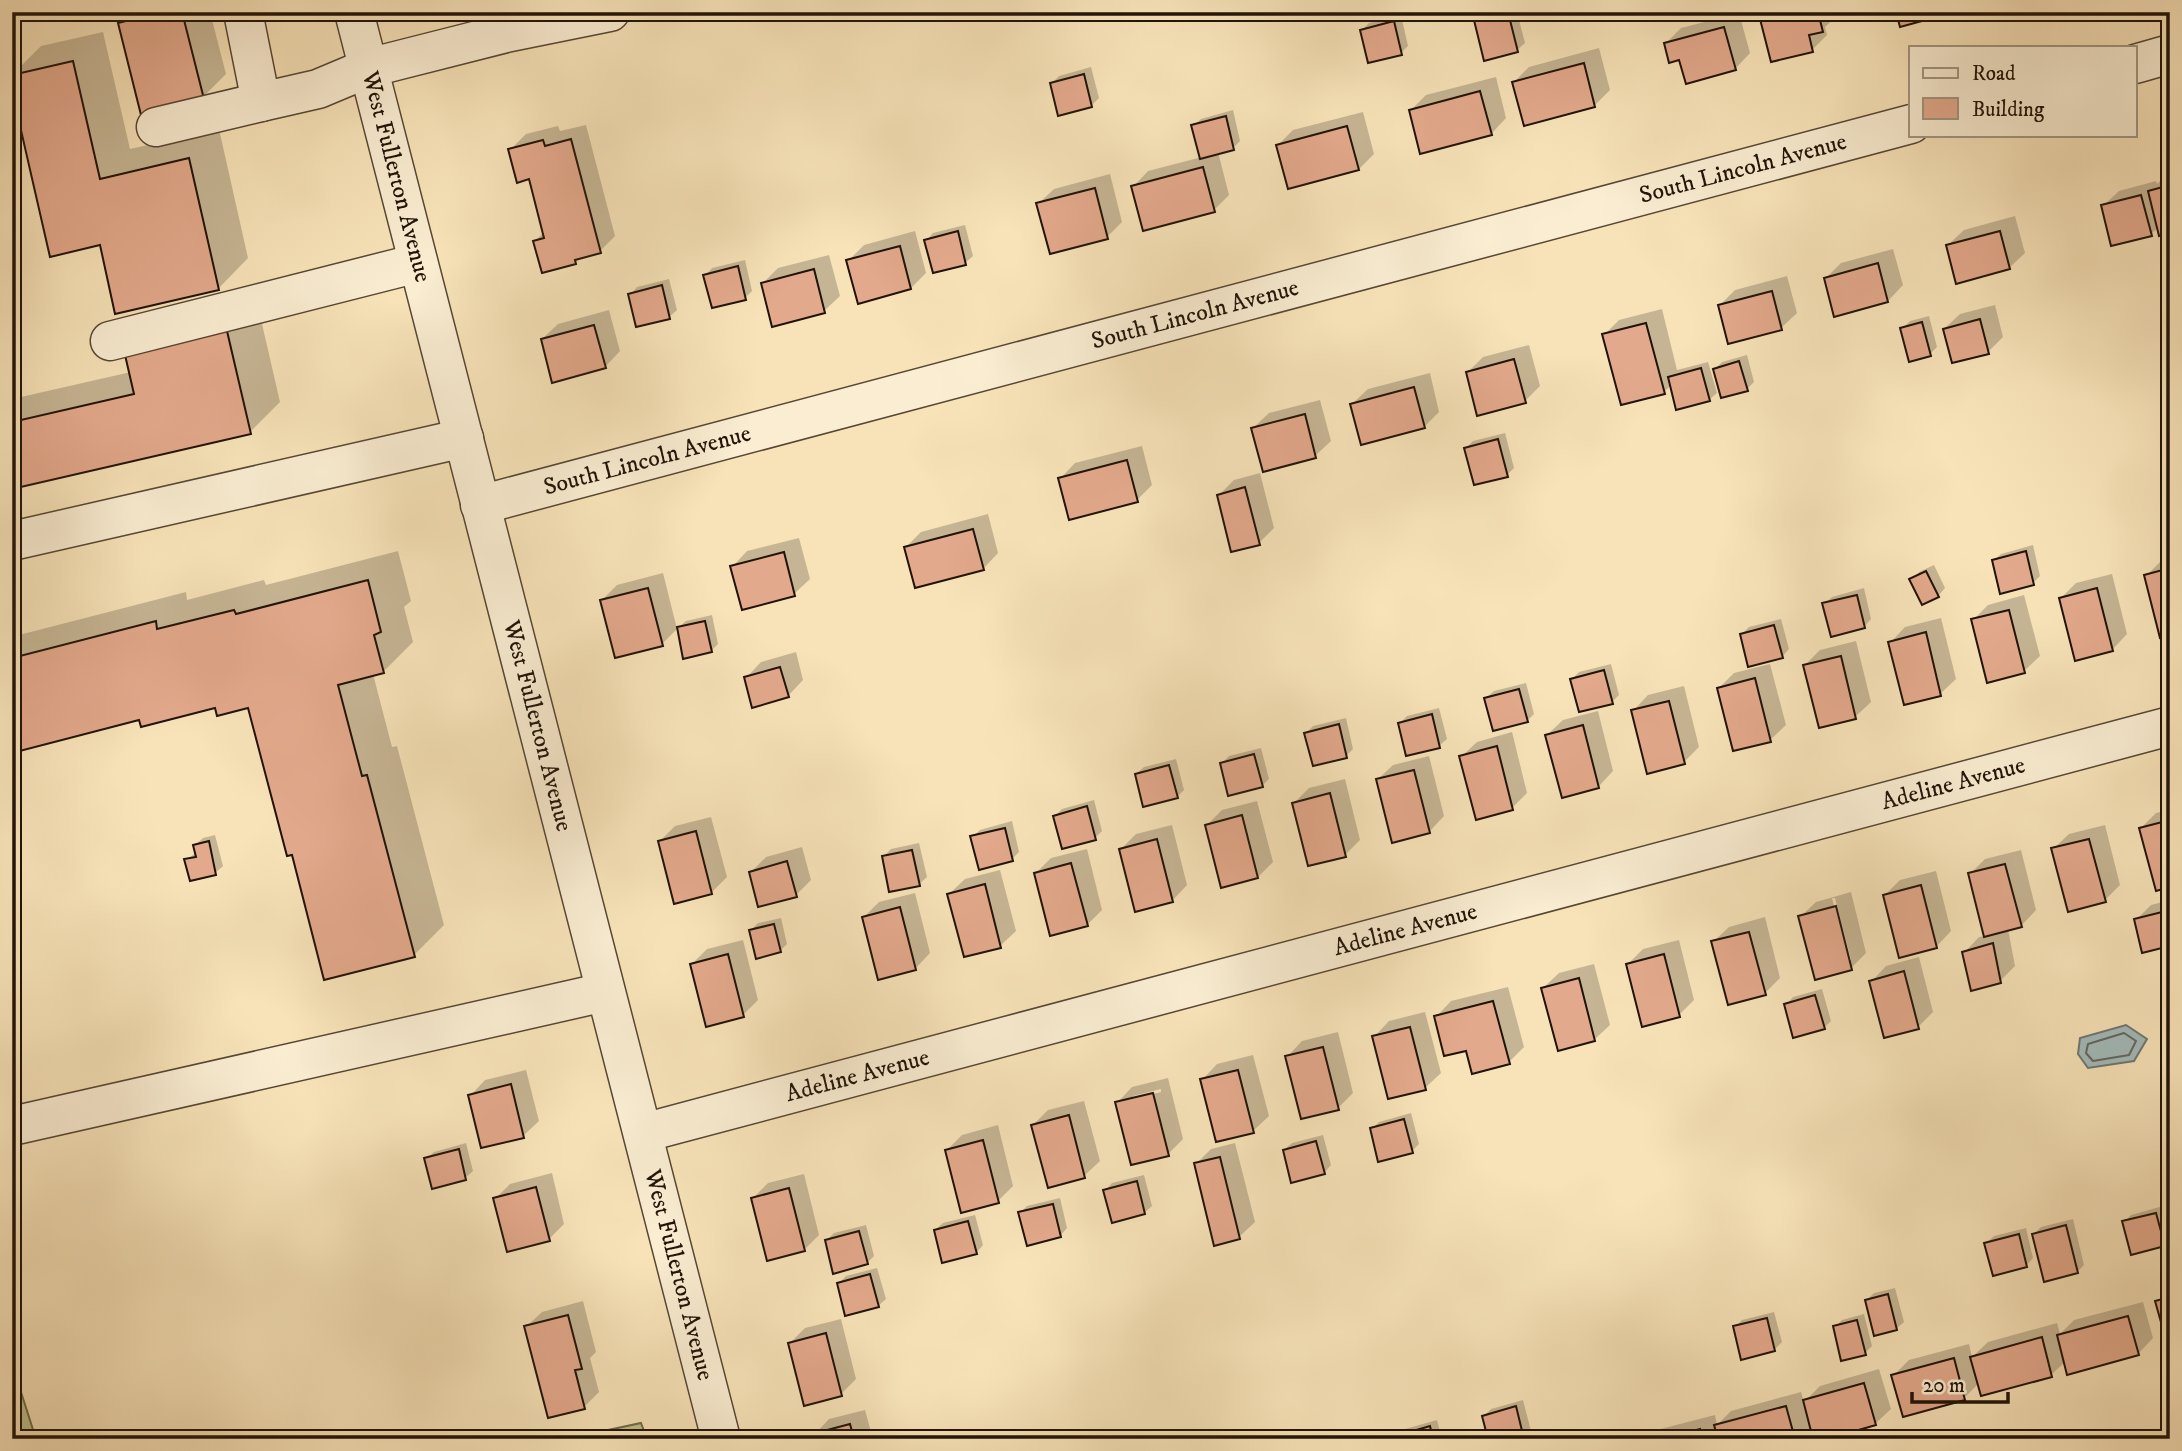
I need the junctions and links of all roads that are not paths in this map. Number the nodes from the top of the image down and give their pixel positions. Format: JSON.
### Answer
{"nodes":[{"id":1,"x":243,"y":12,"type":"edge"},
{"id":2,"x":354,"y":12,"type":"edge"},
{"id":3,"x":610,"y":12,"type":"edge"},
{"id":4,"x":2170,"y":54,"type":"edge"},
{"id":5,"x":2136,"y":64,"type":"edge"},
{"id":6,"x":368,"y":68,"type":"junction"},
{"id":7,"x":261,"y":102,"type":"junction"},
{"id":8,"x":1909,"y":125,"type":"edge"},
{"id":9,"x":156,"y":127,"type":"dead end"},
{"id":10,"x":418,"y":263,"type":"junction"},
{"id":11,"x":110,"y":341,"type":"dead end"},
{"id":12,"x":464,"y":438,"type":"junction"},
{"id":13,"x":480,"y":505,"type":"junction"},
{"id":14,"x":12,"y":541,"type":"edge"},
{"id":15,"x":2170,"y":726,"type":"edge"},
{"id":16,"x":605,"y":992,"type":"junction"},
{"id":17,"x":12,"y":1126,"type":"edge"},
{"id":18,"x":643,"y":1133,"type":"junction"},
{"id":19,"x":721,"y":1439,"type":"edge"}],
"edges":[{"from":1,"to":7,"type":"street"},
{"from":2,"to":6,"type":"street","name":"West Fullerton Avenue"},
{"from":3,"to":6,"type":"street"},
{"from":4,"to":5,"type":"street"},
{"from":6,"to":7,"type":"street"},
{"from":6,"to":10,"type":"street","name":"West Fullerton Avenue"},
{"from":7,"to":9,"type":"street"},
{"from":8,"to":13,"type":"street","name":"South Lincoln Avenue"},
{"from":10,"to":11,"type":"street"},
{"from":10,"to":12,"type":"street","name":"West Fullerton Avenue"},
{"from":12,"to":13,"type":"street","name":"West Fullerton Avenue"},
{"from":12,"to":14,"type":"street"},
{"from":13,"to":16,"type":"street","name":"West Fullerton Avenue"},
{"from":15,"to":18,"type":"street","name":"Adeline Avenue"},
{"from":16,"to":17,"type":"street"},
{"from":16,"to":18,"type":"street","name":"West Fullerton Avenue"},
{"from":18,"to":19,"type":"street","name":"West Fullerton Avenue"}]}
